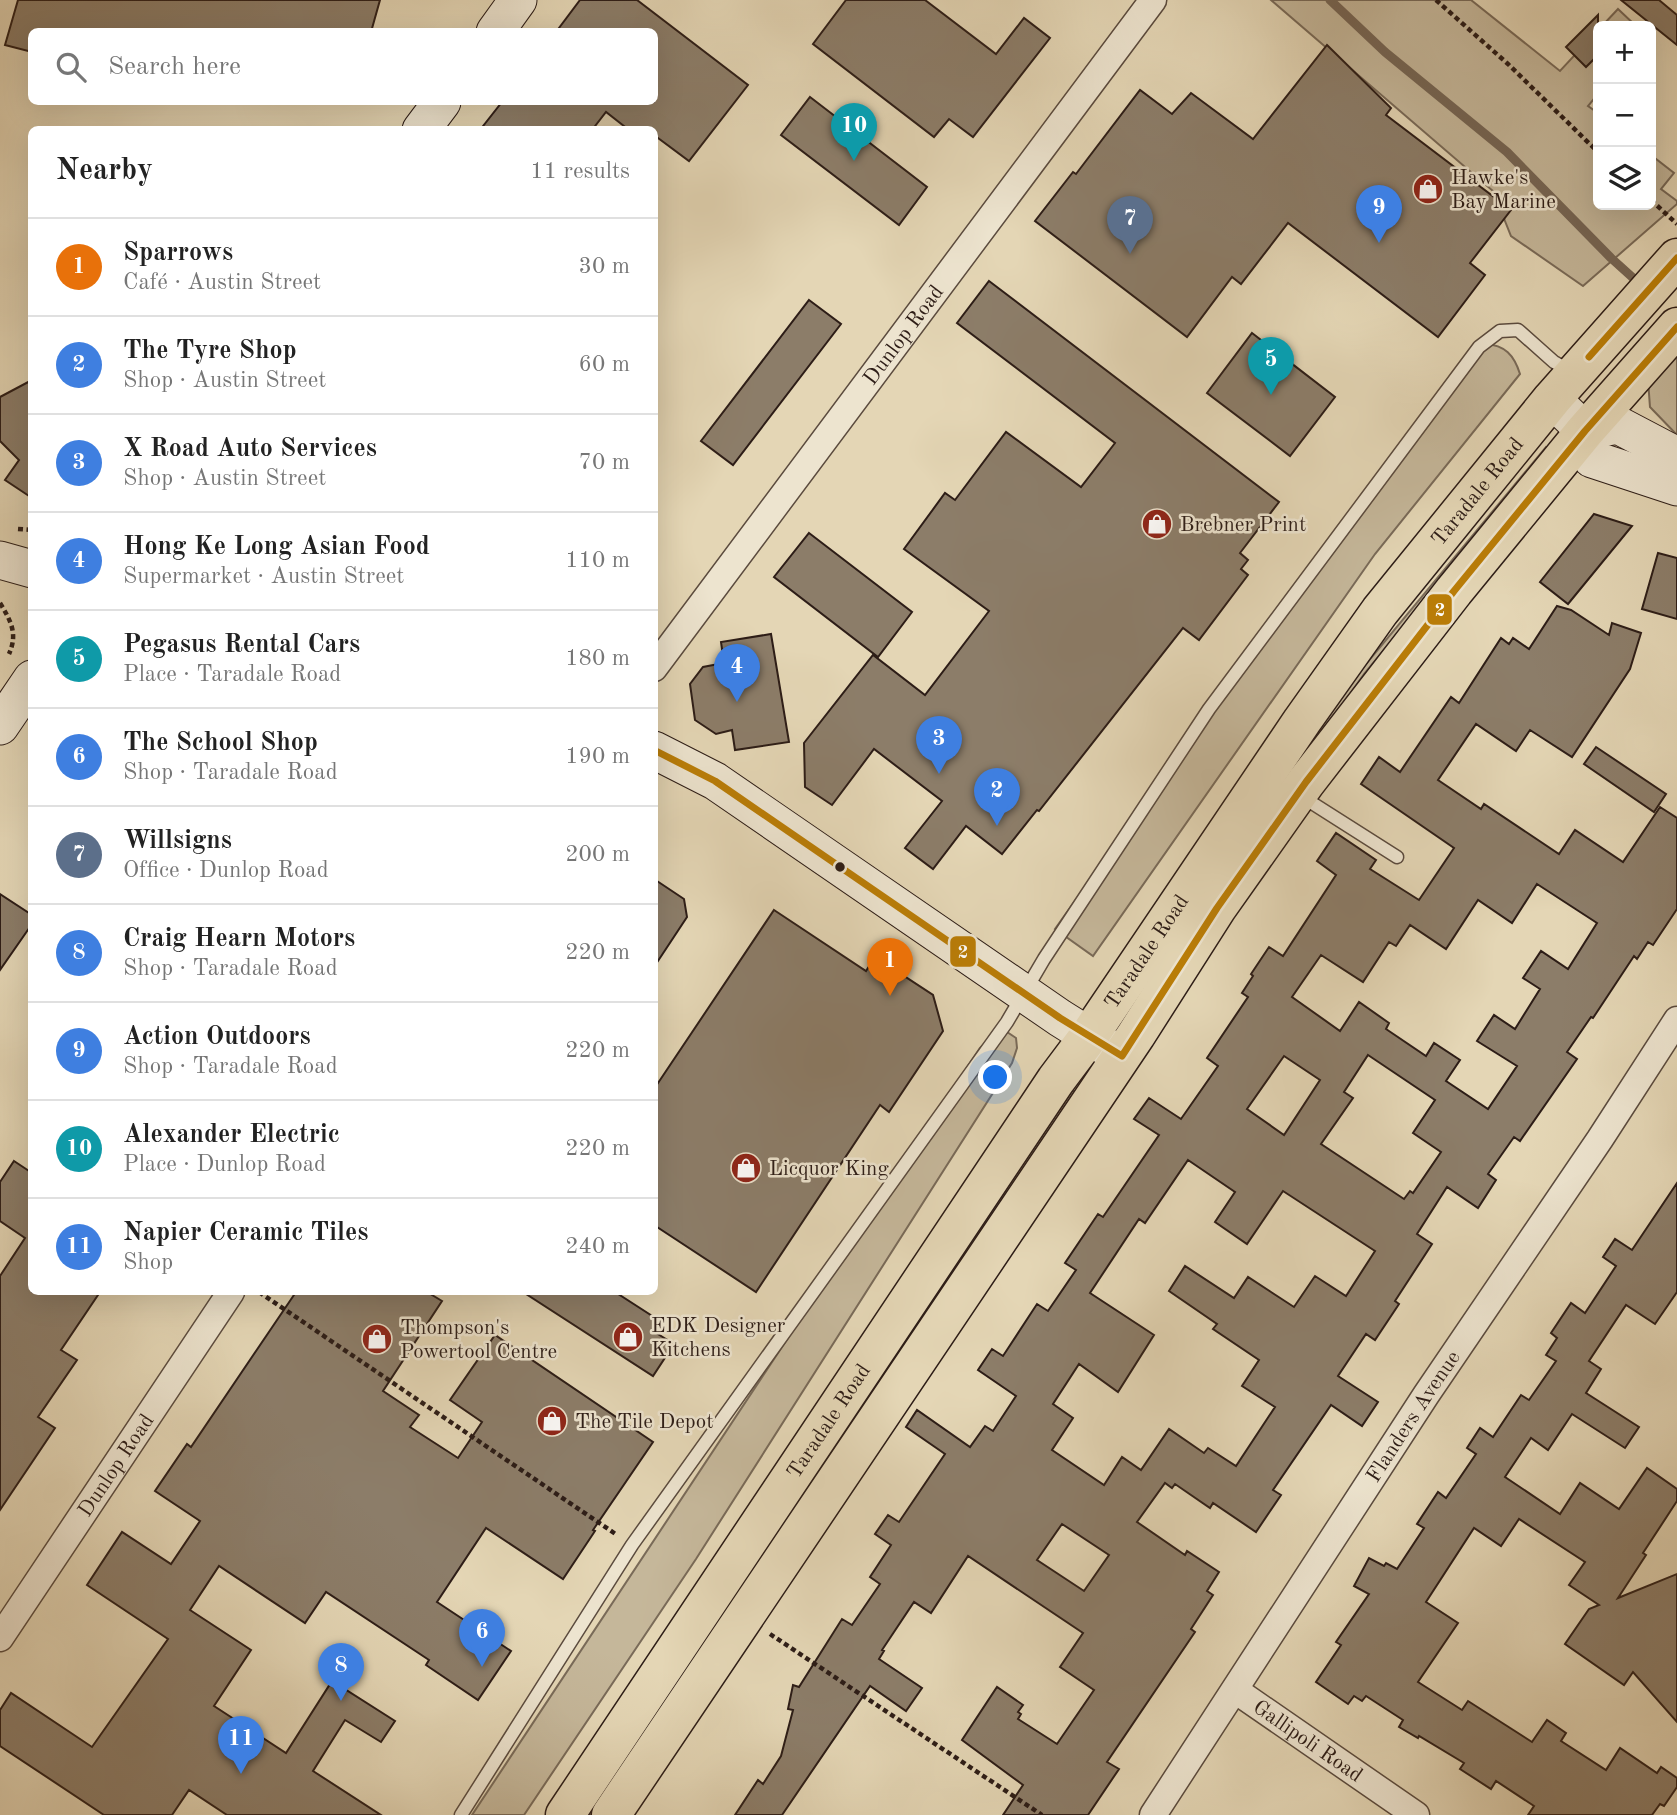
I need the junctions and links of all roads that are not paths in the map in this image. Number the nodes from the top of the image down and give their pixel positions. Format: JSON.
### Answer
{"nodes":[{"id":1,"x":518,"y":0,"type":"edge"},
{"id":2,"x":1153,"y":0,"type":"edge"},
{"id":3,"x":498,"y":28,"type":"edge"},
{"id":4,"x":440,"y":105,"type":"edge"},
{"id":5,"x":424,"y":126,"type":"edge"},
{"id":6,"x":1677,"y":258,"type":"edge"},
{"id":7,"x":1674,"y":331,"type":"edge"},
{"id":8,"x":1563,"y":386,"type":"junction"},
{"id":9,"x":1585,"y":431,"type":"junction"},
{"id":10,"x":1677,"y":456,"type":"edge"},
{"id":11,"x":1677,"y":487,"type":"edge"},
{"id":12,"x":0,"y":560,"type":"edge"},
{"id":13,"x":28,"y":568,"type":"edge"},
{"id":14,"x":658,"y":663,"type":"edge"},
{"id":15,"x":18,"y":671,"type":"edge"},
{"id":16,"x":0,"y":726,"type":"edge"},
{"id":17,"x":658,"y":752,"type":"edge"},
{"id":18,"x":1298,"y":794,"type":"junction"},
{"id":19,"x":1397,"y":857,"type":"dead end"},
{"id":20,"x":1023,"y":992,"type":"junction"},
{"id":21,"x":1677,"y":1020,"type":"edge"},
{"id":22,"x":1089,"y":1036,"type":"junction"},
{"id":23,"x":1122,"y":1056,"type":"junction"},
{"id":24,"x":229,"y":1295,"type":"edge"},
{"id":25,"x":0,"y":1638,"type":"edge"},
{"id":26,"x":1235,"y":1690,"type":"junction"},
{"id":27,"x":461,"y":1815,"type":"edge"},
{"id":28,"x":565,"y":1815,"type":"edge"},
{"id":29,"x":611,"y":1815,"type":"edge"},
{"id":30,"x":1153,"y":1815,"type":"edge"},
{"id":31,"x":1416,"y":1815,"type":"edge"}],
"edges":[{"from":1,"to":3,"type":"main road"},
{"from":2,"to":14,"type":"street","name":"Dunlop Road"},
{"from":4,"to":5,"type":"main road"},
{"from":6,"to":8,"type":"highway","name":"Taradale Road"},
{"from":7,"to":9,"type":"highway","name":"Taradale Road"},
{"from":8,"to":9,"type":"main road"},
{"from":8,"to":20,"type":"lane"},
{"from":8,"to":22,"type":"highway","name":"Taradale Road"},
{"from":9,"to":10,"type":"main road"},
{"from":9,"to":11,"type":"main road"},
{"from":9,"to":18,"type":"highway","name":"Taradale Road"},
{"from":12,"to":13,"type":"main road"},
{"from":15,"to":16,"type":"main road"},
{"from":17,"to":20,"type":"main road"},
{"from":18,"to":19,"type":"lane"},
{"from":18,"to":23,"type":"highway","name":"Taradale Road"},
{"from":20,"to":22,"type":"main road"},
{"from":20,"to":27,"type":"lane"},
{"from":21,"to":26,"type":"street","name":"Flanders Avenue"},
{"from":22,"to":23,"type":"main road"},
{"from":22,"to":28,"type":"highway","name":"Taradale Road"},
{"from":23,"to":29,"type":"highway","name":"Taradale Road"},
{"from":24,"to":25,"type":"street","name":"Dunlop Road"},
{"from":26,"to":30,"type":"street","name":"Flanders Avenue"},
{"from":26,"to":31,"type":"street","name":"Gallipoli Road"}]}
